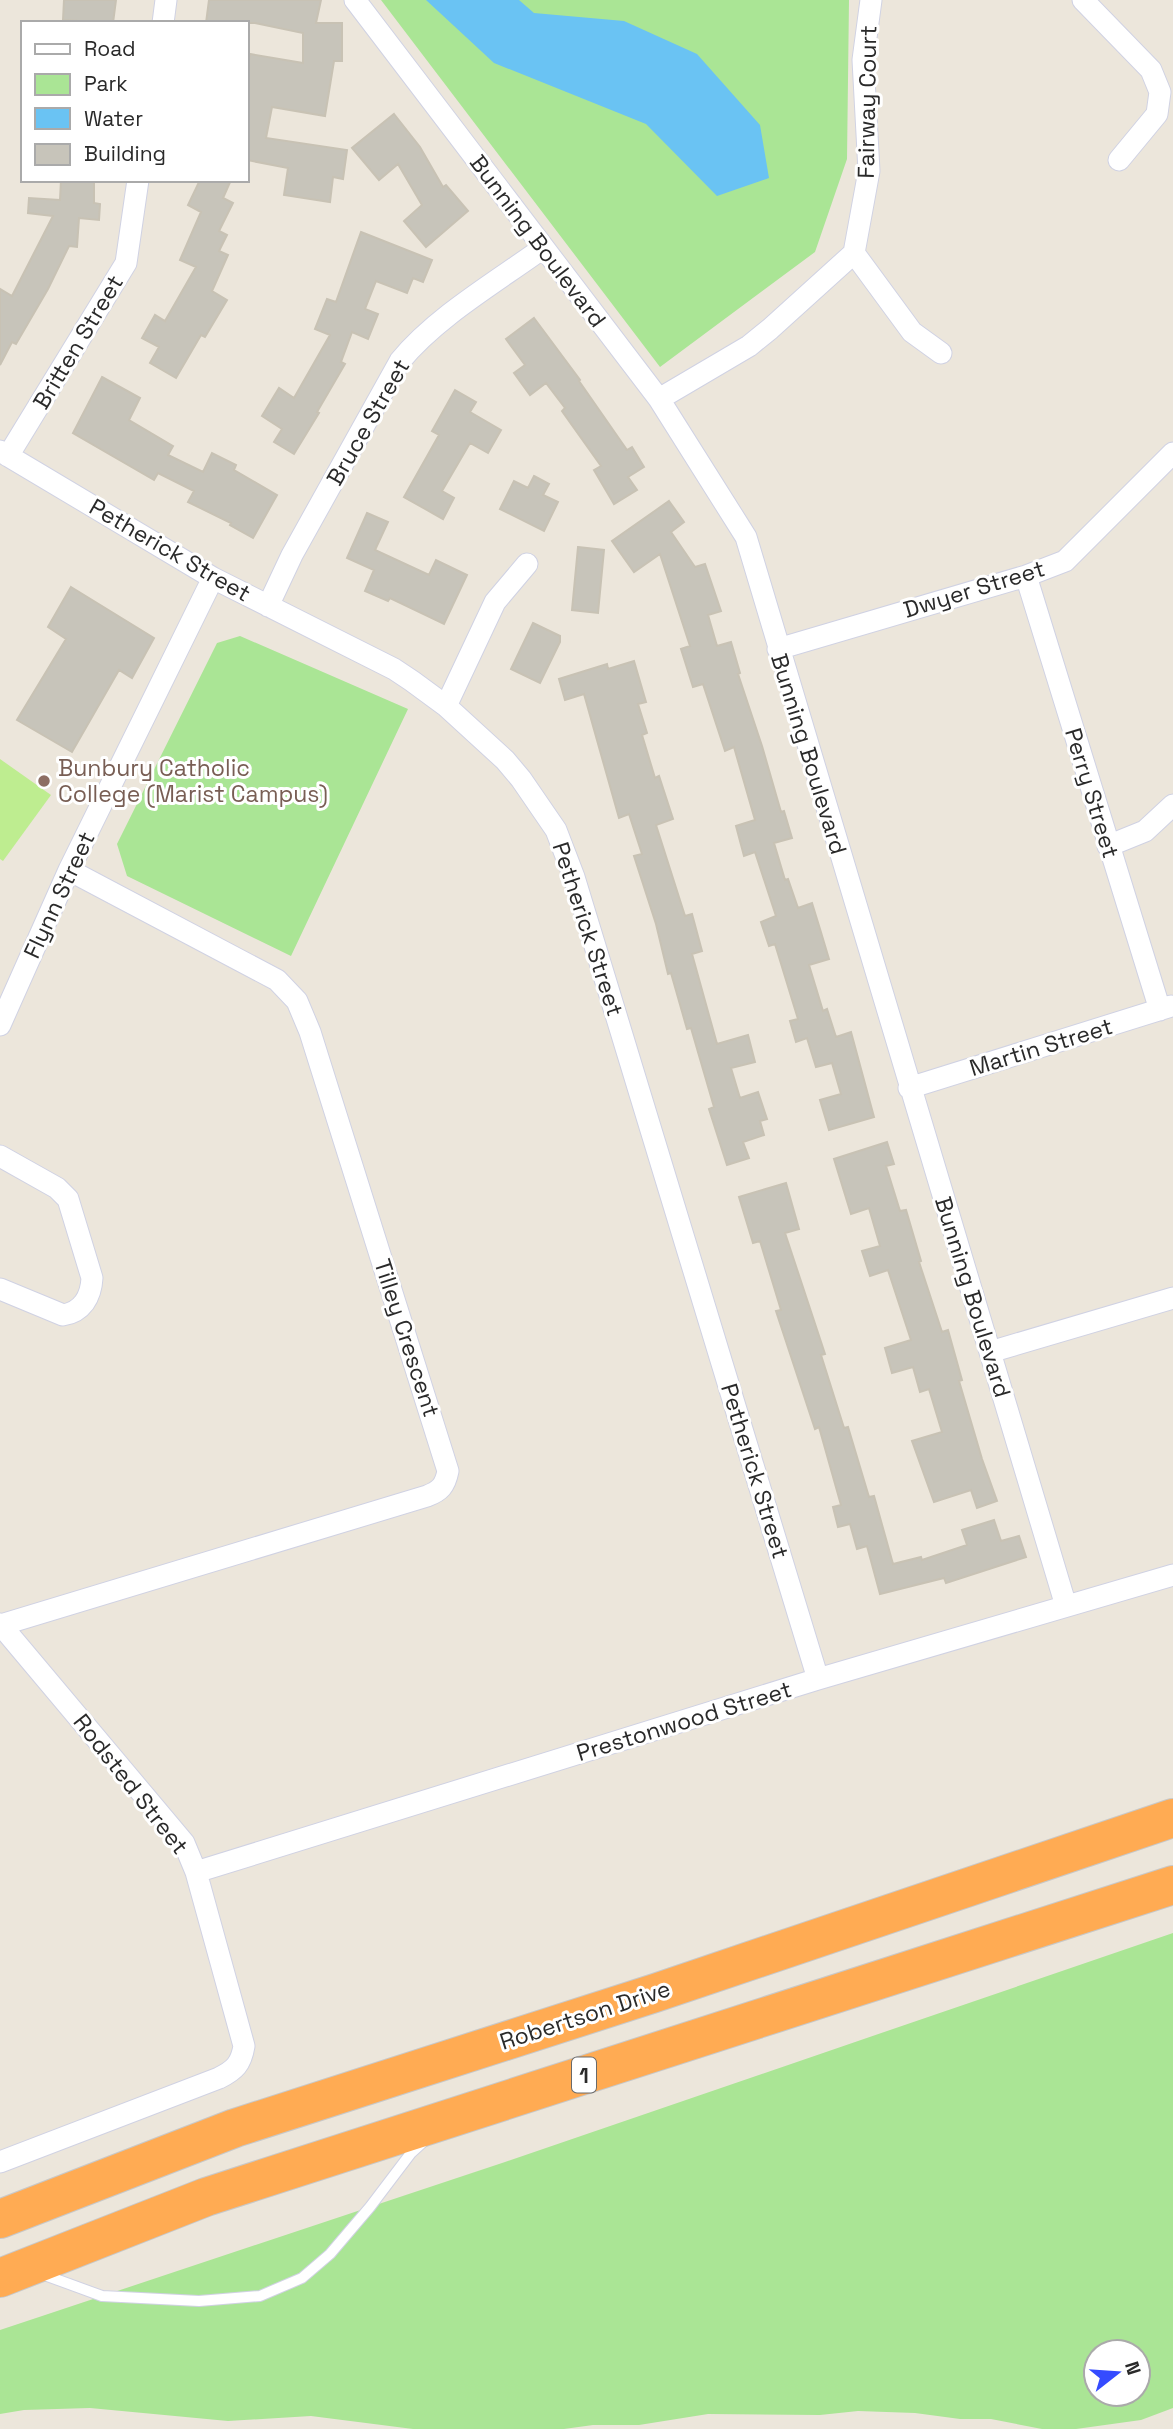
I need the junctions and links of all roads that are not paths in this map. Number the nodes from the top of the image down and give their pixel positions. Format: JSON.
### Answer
{"nodes":[{"id":1,"x":166,"y":0,"type":"edge"},
{"id":2,"x":355,"y":0,"type":"edge"},
{"id":3,"x":870,"y":0,"type":"edge"},
{"id":4,"x":1083,"y":0,"type":"edge"},
{"id":5,"x":163,"y":21,"type":"edge"},
{"id":6,"x":1119,"y":160,"type":"dead end"},
{"id":7,"x":138,"y":182,"type":"edge"},
{"id":8,"x":543,"y":248,"type":"junction"},
{"id":9,"x":853,"y":254,"type":"junction"},
{"id":10,"x":941,"y":353,"type":"dead end"},
{"id":11,"x":659,"y":399,"type":"junction"},
{"id":12,"x":1173,"y":453,"type":"edge"},
{"id":13,"x":4,"y":454,"type":"edge"},
{"id":14,"x":527,"y":564,"type":"dead end"},
{"id":15,"x":1026,"y":576,"type":"junction"},
{"id":16,"x":213,"y":578,"type":"junction"},
{"id":17,"x":268,"y":606,"type":"junction"},
{"id":18,"x":778,"y":649,"type":"junction"},
{"id":19,"x":446,"y":706,"type":"junction"},
{"id":20,"x":1173,"y":805,"type":"edge"},
{"id":21,"x":1108,"y":846,"type":"junction"},
{"id":22,"x":69,"y":870,"type":"junction"},
{"id":23,"x":1166,"y":1008,"type":"edge"},
{"id":24,"x":0,"y":1025,"type":"edge"},
{"id":25,"x":909,"y":1088,"type":"junction"},
{"id":26,"x":0,"y":1156,"type":"edge"},
{"id":27,"x":0,"y":1289,"type":"edge"},
{"id":28,"x":1173,"y":1298,"type":"edge"},
{"id":29,"x":990,"y":1352,"type":"junction"},
{"id":30,"x":1173,"y":1575,"type":"edge"},
{"id":31,"x":1066,"y":1606,"type":"junction"},
{"id":32,"x":0,"y":1624,"type":"edge"},
{"id":33,"x":818,"y":1679,"type":"junction"},
{"id":34,"x":1173,"y":1818,"type":"edge"},
{"id":35,"x":196,"y":1872,"type":"junction"},
{"id":36,"x":1173,"y":1885,"type":"edge"},
{"id":37,"x":454,"y":2117,"type":"junction"},
{"id":38,"x":0,"y":2162,"type":"edge"},
{"id":39,"x":0,"y":2218,"type":"edge"},
{"id":40,"x":13,"y":2273,"type":"edge"}],
"edges":[{"from":1,"to":5,"type":"street"},
{"from":2,"to":8,"type":"street","name":"Bunning Boulevard"},
{"from":3,"to":9,"type":"street","name":"Fairway Court"},
{"from":4,"to":6,"type":"street"},
{"from":7,"to":13,"type":"street","name":"Britten Street"},
{"from":8,"to":11,"type":"street","name":"Bunning Boulevard"},
{"from":8,"to":17,"type":"street","name":"Bruce Street"},
{"from":9,"to":10,"type":"street"},
{"from":9,"to":11,"type":"street"},
{"from":11,"to":18,"type":"street","name":"Bunning Boulevard"},
{"from":12,"to":15,"type":"street","name":"Dwyer Street"},
{"from":13,"to":16,"type":"street","name":"Petherick Street"},
{"from":14,"to":19,"type":"street"},
{"from":15,"to":18,"type":"street","name":"Dwyer Street"},
{"from":15,"to":21,"type":"street","name":"Perry Street"},
{"from":16,"to":17,"type":"street","name":"Petherick Street"},
{"from":16,"to":22,"type":"street","name":"Flynn Street"},
{"from":17,"to":19,"type":"street","name":"Petherick Street"},
{"from":18,"to":25,"type":"street","name":"Bunning Boulevard"},
{"from":19,"to":33,"type":"street","name":"Petherick Street"},
{"from":20,"to":21,"type":"street"},
{"from":21,"to":23,"type":"street","name":"Perry Street"},
{"from":22,"to":24,"type":"street","name":"Flynn Street"},
{"from":22,"to":32,"type":"street","name":"Tilley Crescent"},
{"from":23,"to":25,"type":"street","name":"Martin Street"},
{"from":25,"to":29,"type":"street","name":"Bunning Boulevard"},
{"from":26,"to":27,"type":"street"},
{"from":28,"to":29,"type":"street"},
{"from":29,"to":31,"type":"street","name":"Bunning Boulevard"},
{"from":30,"to":31,"type":"street","name":"Prestonwood Street"},
{"from":31,"to":33,"type":"street","name":"Prestonwood Street"},
{"from":32,"to":35,"type":"street","name":"Rodsted Street"},
{"from":33,"to":35,"type":"street","name":"Prestonwood Street"},
{"from":34,"to":39,"type":"highway","name":"Robertson Drive"},
{"from":35,"to":38,"type":"street","name":"Rodsted Street"},
{"from":36,"to":37,"type":"highway","number":"1"},
{"from":37,"to":40,"type":"highway","number":"1"},
{"from":37,"to":40,"type":"lane"}]}
